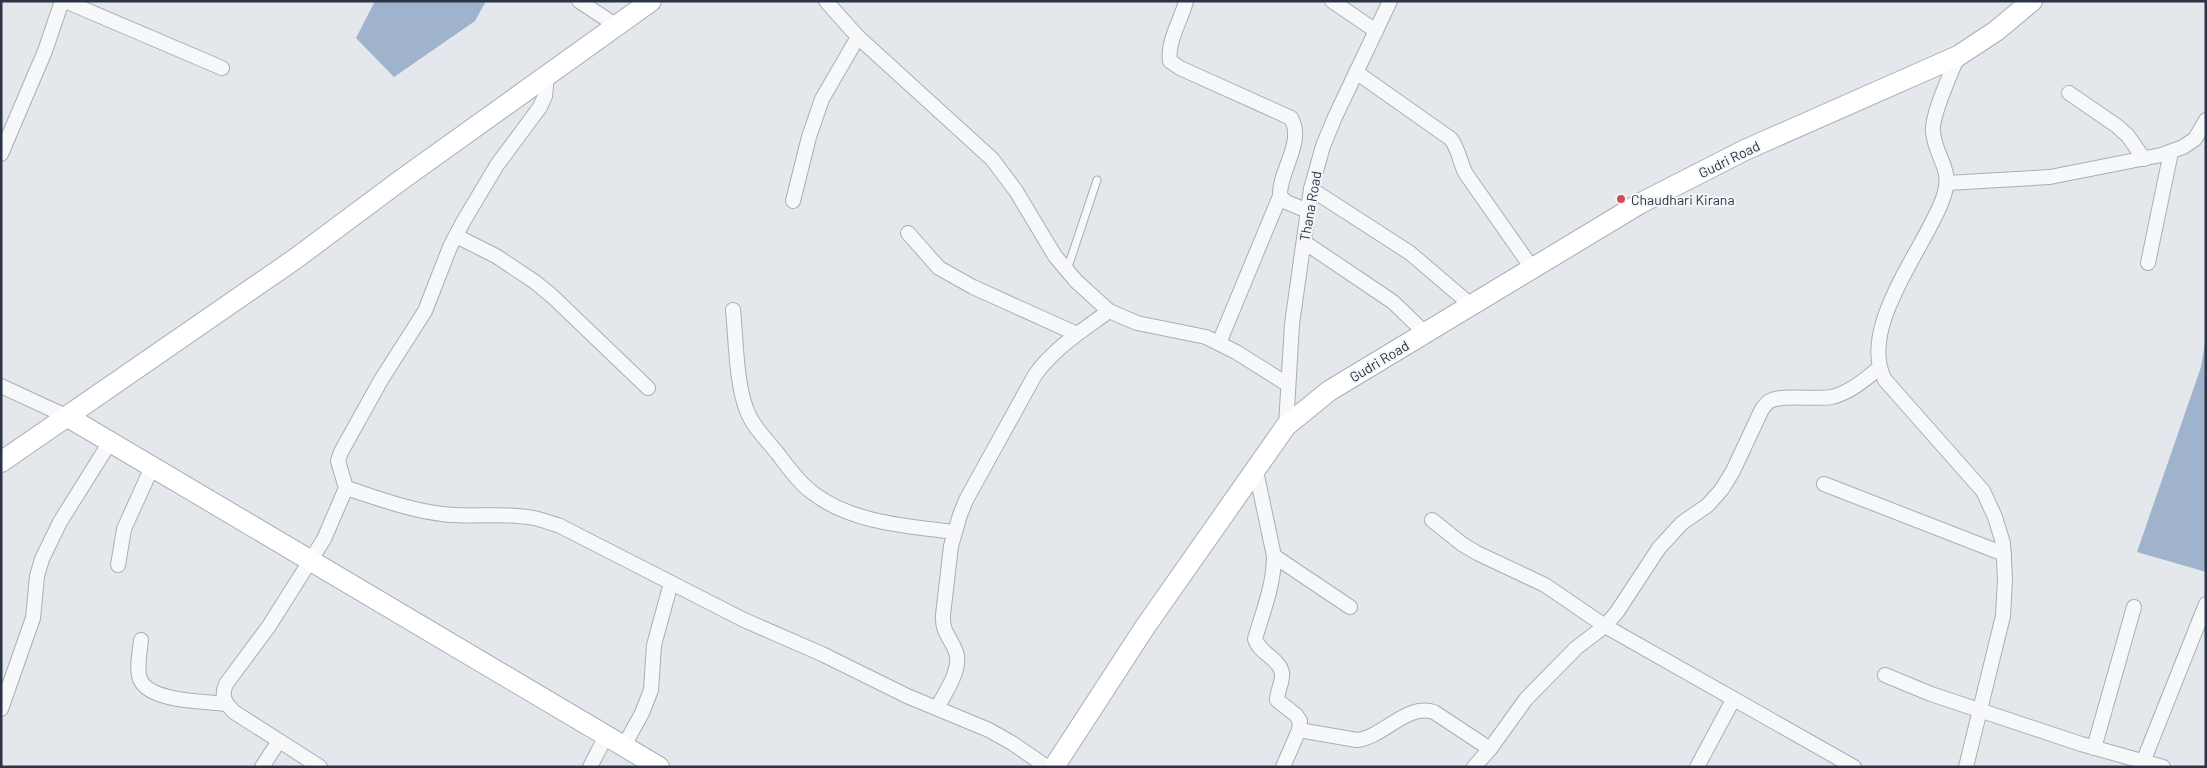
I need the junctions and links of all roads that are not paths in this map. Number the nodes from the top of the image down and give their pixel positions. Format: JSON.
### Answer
{"nodes":[{"id":1,"x":63,"y":1,"type":"edge"},
{"id":2,"x":579,"y":1,"type":"edge"},
{"id":3,"x":651,"y":1,"type":"edge"},
{"id":4,"x":826,"y":1,"type":"edge"},
{"id":5,"x":1186,"y":1,"type":"edge"},
{"id":6,"x":1332,"y":1,"type":"edge"},
{"id":7,"x":1390,"y":1,"type":"edge"},
{"id":8,"x":2032,"y":1,"type":"edge"},
{"id":9,"x":617,"y":26,"type":"junction"},
{"id":10,"x":1376,"y":31,"type":"junction"},
{"id":11,"x":858,"y":37,"type":"junction"},
{"id":12,"x":1958,"y":56,"type":"junction"},
{"id":13,"x":222,"y":68,"type":"dead end"},
{"id":14,"x":1356,"y":72,"type":"junction"},
{"id":15,"x":547,"y":76,"type":"junction"},
{"id":16,"x":2069,"y":93,"type":"dead end"},
{"id":17,"x":2206,"y":120,"type":"edge"},
{"id":18,"x":2171,"y":152,"type":"junction"},
{"id":19,"x":1,"y":154,"type":"edge"},
{"id":20,"x":2144,"y":159,"type":"junction"},
{"id":21,"x":1097,"y":180,"type":"dead end"},
{"id":22,"x":1948,"y":184,"type":"junction"},
{"id":23,"x":1311,"y":190,"type":"junction"},
{"id":24,"x":1280,"y":196,"type":"junction"},
{"id":25,"x":793,"y":201,"type":"dead end"},
{"id":26,"x":1308,"y":211,"type":"junction"},
{"id":27,"x":908,"y":233,"type":"dead end"},
{"id":28,"x":456,"y":236,"type":"junction"},
{"id":29,"x":1304,"y":242,"type":"junction"},
{"id":30,"x":2148,"y":263,"type":"dead end"},
{"id":31,"x":1532,"y":268,"type":"junction"},
{"id":32,"x":1067,"y":271,"type":"junction"},
{"id":33,"x":1471,"y":305,"type":"junction"},
{"id":34,"x":733,"y":310,"type":"dead end"},
{"id":35,"x":1109,"y":311,"type":"junction"},
{"id":36,"x":1425,"y":333,"type":"junction"},
{"id":37,"x":1077,"y":334,"type":"junction"},
{"id":38,"x":1218,"y":343,"type":"junction"},
{"id":39,"x":1878,"y":369,"type":"junction"},
{"id":40,"x":1287,"y":384,"type":"junction"},
{"id":41,"x":1,"y":386,"type":"edge"},
{"id":42,"x":648,"y":388,"type":"dead end"},
{"id":43,"x":68,"y":417,"type":"junction"},
{"id":44,"x":1286,"y":426,"type":"junction"},
{"id":45,"x":110,"y":442,"type":"junction"},
{"id":46,"x":1,"y":462,"type":"edge"},
{"id":47,"x":152,"y":467,"type":"junction"},
{"id":48,"x":1256,"y":471,"type":"junction"},
{"id":49,"x":1824,"y":484,"type":"dead end"},
{"id":50,"x":346,"y":488,"type":"junction"},
{"id":51,"x":1432,"y":520,"type":"dead end"},
{"id":52,"x":954,"y":532,"type":"junction"},
{"id":53,"x":2004,"y":554,"type":"junction"},
{"id":54,"x":1274,"y":556,"type":"junction"},
{"id":55,"x":310,"y":562,"type":"junction"},
{"id":56,"x":118,"y":565,"type":"dead end"},
{"id":57,"x":671,"y":583,"type":"junction"},
{"id":58,"x":2206,"y":604,"type":"edge"},
{"id":59,"x":1350,"y":607,"type":"dead end"},
{"id":60,"x":2134,"y":607,"type":"dead end"},
{"id":61,"x":1605,"y":626,"type":"junction"},
{"id":62,"x":141,"y":640,"type":"dead end"},
{"id":63,"x":1885,"y":674,"type":"dead end"},
{"id":64,"x":1734,"y":700,"type":"junction"},
{"id":65,"x":226,"y":704,"type":"junction"},
{"id":66,"x":938,"y":708,"type":"junction"},
{"id":67,"x":1,"y":709,"type":"edge"},
{"id":68,"x":1981,"y":709,"type":"junction"},
{"id":69,"x":1299,"y":730,"type":"junction"},
{"id":70,"x":606,"y":736,"type":"junction"},
{"id":71,"x":279,"y":741,"type":"junction"},
{"id":72,"x":624,"y":746,"type":"junction"},
{"id":73,"x":2094,"y":748,"type":"junction"},
{"id":74,"x":1490,"y":749,"type":"junction"},
{"id":75,"x":2143,"y":762,"type":"junction"},
{"id":76,"x":262,"y":767,"type":"edge"},
{"id":77,"x":320,"y":767,"type":"edge"},
{"id":78,"x":590,"y":767,"type":"edge"},
{"id":79,"x":659,"y":767,"type":"edge"},
{"id":80,"x":1047,"y":767,"type":"edge"},
{"id":81,"x":1054,"y":767,"type":"edge"},
{"id":82,"x":1283,"y":767,"type":"edge"},
{"id":83,"x":1474,"y":767,"type":"edge"},
{"id":84,"x":1697,"y":767,"type":"edge"},
{"id":85,"x":1854,"y":767,"type":"edge"},
{"id":86,"x":1966,"y":767,"type":"edge"},
{"id":87,"x":2163,"y":767,"type":"edge"}],
"edges":[{"from":1,"to":13,"type":"street"},
{"from":1,"to":19,"type":"street"},
{"from":2,"to":9,"type":"street"},
{"from":3,"to":9,"type":"main road"},
{"from":4,"to":11,"type":"street"},
{"from":5,"to":24,"type":"street"},
{"from":6,"to":10,"type":"street"},
{"from":7,"to":10,"type":"street","name":"Thana Road"},
{"from":8,"to":12,"type":"main road","name":"Gudri Road"},
{"from":9,"to":15,"type":"main road"},
{"from":10,"to":14,"type":"street","name":"Thana Road"},
{"from":11,"to":25,"type":"street"},
{"from":11,"to":32,"type":"street"},
{"from":12,"to":22,"type":"street"},
{"from":12,"to":31,"type":"main road","name":"Gudri Road"},
{"from":14,"to":23,"type":"street","name":"Thana Road"},
{"from":14,"to":31,"type":"street"},
{"from":15,"to":28,"type":"street"},
{"from":15,"to":43,"type":"main road"},
{"from":16,"to":20,"type":"street"},
{"from":17,"to":18,"type":"street"},
{"from":18,"to":20,"type":"street"},
{"from":18,"to":30,"type":"street"},
{"from":20,"to":22,"type":"street"},
{"from":21,"to":32,"type":"lane"},
{"from":22,"to":39,"type":"street"},
{"from":23,"to":26,"type":"street","name":"Thana Road"},
{"from":23,"to":33,"type":"street"},
{"from":24,"to":26,"type":"street"},
{"from":24,"to":38,"type":"street"},
{"from":26,"to":29,"type":"street","name":"Thana Road"},
{"from":27,"to":37,"type":"street"},
{"from":28,"to":42,"type":"street"},
{"from":28,"to":50,"type":"street"},
{"from":29,"to":36,"type":"street"},
{"from":29,"to":40,"type":"street","name":"Thana Road"},
{"from":31,"to":33,"type":"main road","name":"Gudri Road"},
{"from":32,"to":35,"type":"street"},
{"from":33,"to":36,"type":"main road","name":"Gudri Road"},
{"from":34,"to":52,"type":"street"},
{"from":35,"to":37,"type":"street"},
{"from":35,"to":38,"type":"street"},
{"from":36,"to":44,"type":"main road","name":"Gudri Road"},
{"from":37,"to":52,"type":"street"},
{"from":38,"to":40,"type":"street"},
{"from":39,"to":53,"type":"street"},
{"from":39,"to":61,"type":"street"},
{"from":40,"to":44,"type":"street","name":"Thana Road"},
{"from":41,"to":43,"type":"street"},
{"from":43,"to":45,"type":"main road"},
{"from":43,"to":46,"type":"main road"},
{"from":44,"to":48,"type":"main road","name":"Gudri Road"},
{"from":45,"to":47,"type":"main road"},
{"from":45,"to":67,"type":"street"},
{"from":47,"to":55,"type":"main road"},
{"from":47,"to":56,"type":"street"},
{"from":48,"to":54,"type":"street"},
{"from":48,"to":81,"type":"main road","name":"Gudri Road"},
{"from":49,"to":53,"type":"street"},
{"from":50,"to":55,"type":"street"},
{"from":50,"to":57,"type":"street"},
{"from":51,"to":61,"type":"street"},
{"from":52,"to":66,"type":"street"},
{"from":53,"to":68,"type":"street"},
{"from":54,"to":59,"type":"street"},
{"from":54,"to":69,"type":"street"},
{"from":55,"to":65,"type":"street"},
{"from":55,"to":70,"type":"main road"},
{"from":57,"to":66,"type":"street"},
{"from":57,"to":72,"type":"street"},
{"from":58,"to":75,"type":"street"},
{"from":60,"to":73,"type":"street"},
{"from":61,"to":64,"type":"street"},
{"from":61,"to":74,"type":"street"},
{"from":62,"to":65,"type":"street"},
{"from":63,"to":68,"type":"street"},
{"from":64,"to":84,"type":"street"},
{"from":64,"to":85,"type":"street"},
{"from":65,"to":71,"type":"street"},
{"from":66,"to":80,"type":"street"},
{"from":68,"to":73,"type":"street"},
{"from":68,"to":86,"type":"street"},
{"from":69,"to":74,"type":"street"},
{"from":69,"to":82,"type":"street"},
{"from":70,"to":72,"type":"main road"},
{"from":70,"to":78,"type":"street"},
{"from":71,"to":76,"type":"street"},
{"from":71,"to":77,"type":"street"},
{"from":72,"to":79,"type":"main road"},
{"from":73,"to":75,"type":"street"},
{"from":74,"to":83,"type":"street"},
{"from":75,"to":87,"type":"street"}]}
